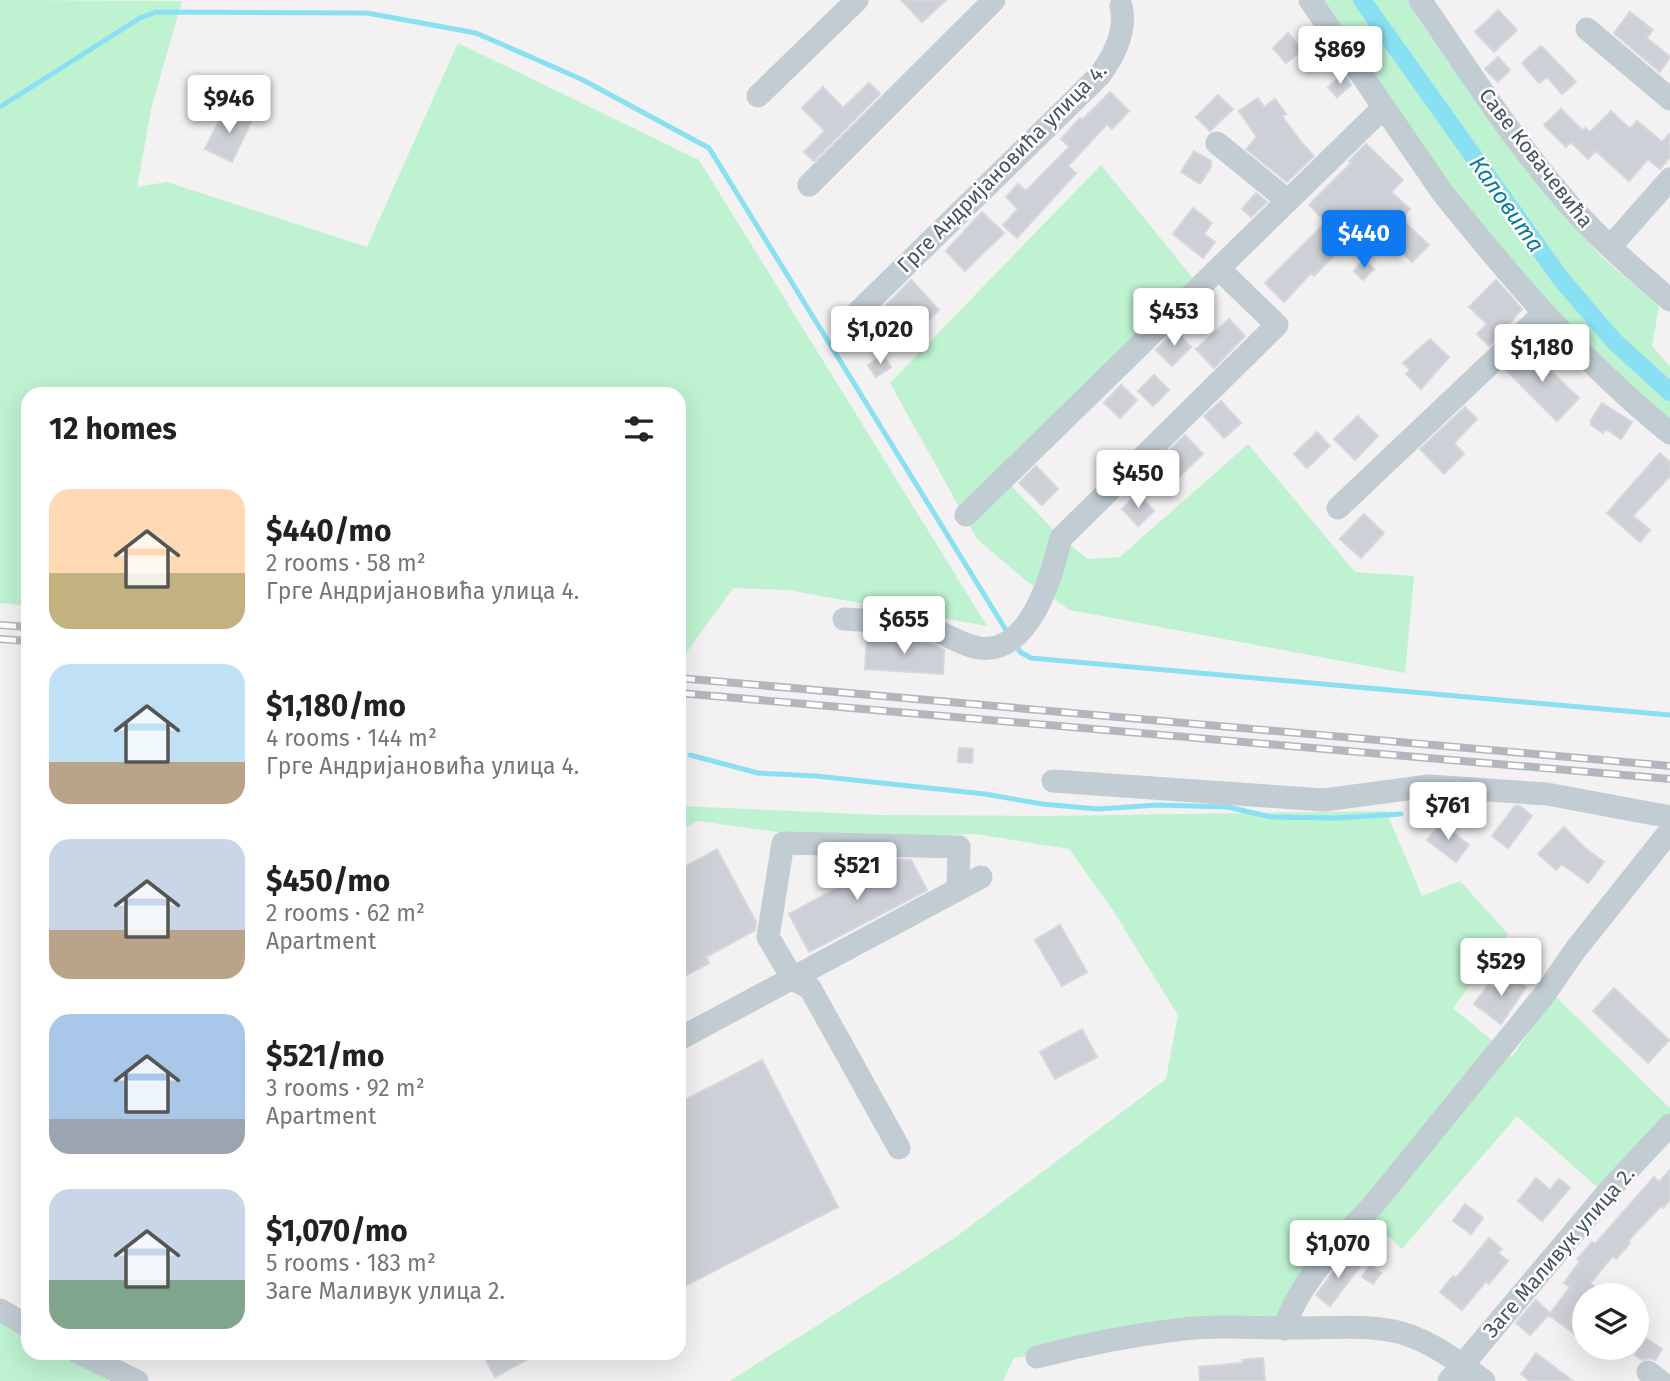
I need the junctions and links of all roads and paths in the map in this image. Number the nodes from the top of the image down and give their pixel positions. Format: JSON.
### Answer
{"nodes":[{"id":1,"x":857,"y":0,"type":"edge"},
{"id":2,"x":994,"y":0,"type":"edge"},
{"id":3,"x":1310,"y":0,"type":"edge"},
{"id":4,"x":1420,"y":0,"type":"edge"},
{"id":5,"x":1126,"y":2,"type":"edge"},
{"id":6,"x":1587,"y":29,"type":"dead end"},
{"id":7,"x":758,"y":96,"type":"dead end"},
{"id":8,"x":1670,"y":99,"type":"edge"},
{"id":9,"x":1384,"y":107,"type":"junction"},
{"id":10,"x":1217,"y":144,"type":"dead end"},
{"id":11,"x":1670,"y":179,"type":"edge"},
{"id":12,"x":809,"y":185,"type":"dead end"},
{"id":13,"x":1288,"y":201,"type":"junction"},
{"id":14,"x":1610,"y":247,"type":"junction"},
{"id":15,"x":1219,"y":269,"type":"junction"},
{"id":16,"x":1670,"y":300,"type":"edge"},
{"id":17,"x":1544,"y":313,"type":"junction"},
{"id":18,"x":853,"y":317,"type":"dead end"},
{"id":19,"x":1670,"y":433,"type":"edge"},
{"id":20,"x":1338,"y":508,"type":"dead end"},
{"id":21,"x":966,"y":515,"type":"dead end"},
{"id":22,"x":844,"y":619,"type":"dead end"},
{"id":23,"x":1053,"y":781,"type":"dead end"},
{"id":24,"x":1670,"y":817,"type":"edge"},
{"id":25,"x":1670,"y":831,"type":"edge"},
{"id":26,"x":981,"y":877,"type":"dead end"},
{"id":27,"x":958,"y":889,"type":"junction"},
{"id":28,"x":793,"y":979,"type":"junction"},
{"id":29,"x":686,"y":1035,"type":"edge"},
{"id":30,"x":1670,"y":1125,"type":"edge"},
{"id":31,"x":899,"y":1148,"type":"dead end"},
{"id":32,"x":0,"y":1310,"type":"edge"},
{"id":33,"x":21,"y":1322,"type":"edge"},
{"id":34,"x":1285,"y":1329,"type":"junction"},
{"id":35,"x":1037,"y":1357,"type":"dead end"},
{"id":36,"x":98,"y":1360,"type":"edge"},
{"id":37,"x":1456,"y":1373,"type":"edge"},
{"id":38,"x":137,"y":1381,"type":"edge"},
{"id":39,"x":1484,"y":1381,"type":"edge"}],
"edges":[{"from":1,"to":7,"type":"street"},
{"from":2,"to":12,"type":"street"},
{"from":3,"to":9,"type":"street"},
{"from":4,"to":14,"type":"street","name":"Саве Ковачевића"},
{"from":5,"to":18,"type":"street","name":"Грге Андријановића улица 4."},
{"from":6,"to":8,"type":"street"},
{"from":9,"to":13,"type":"street"},
{"from":9,"to":17,"type":"street"},
{"from":10,"to":13,"type":"street"},
{"from":11,"to":14,"type":"street"},
{"from":13,"to":15,"type":"street"},
{"from":14,"to":16,"type":"street","name":"Саве Ковачевића"},
{"from":15,"to":21,"type":"street"},
{"from":15,"to":22,"type":"street"},
{"from":17,"to":19,"type":"street"},
{"from":17,"to":20,"type":"street"},
{"from":23,"to":24,"type":"street"},
{"from":25,"to":34,"type":"street"},
{"from":26,"to":27,"type":"street"},
{"from":27,"to":28,"type":"street"},
{"from":27,"to":28,"type":"street"},
{"from":28,"to":29,"type":"street"},
{"from":28,"to":31,"type":"street"},
{"from":30,"to":37,"type":"street","name":"Заге Маливук улица 2."},
{"from":32,"to":33,"type":"street"},
{"from":34,"to":35,"type":"street"},
{"from":34,"to":37,"type":"street"},
{"from":36,"to":38,"type":"street"},
{"from":37,"to":39,"type":"street"}]}
